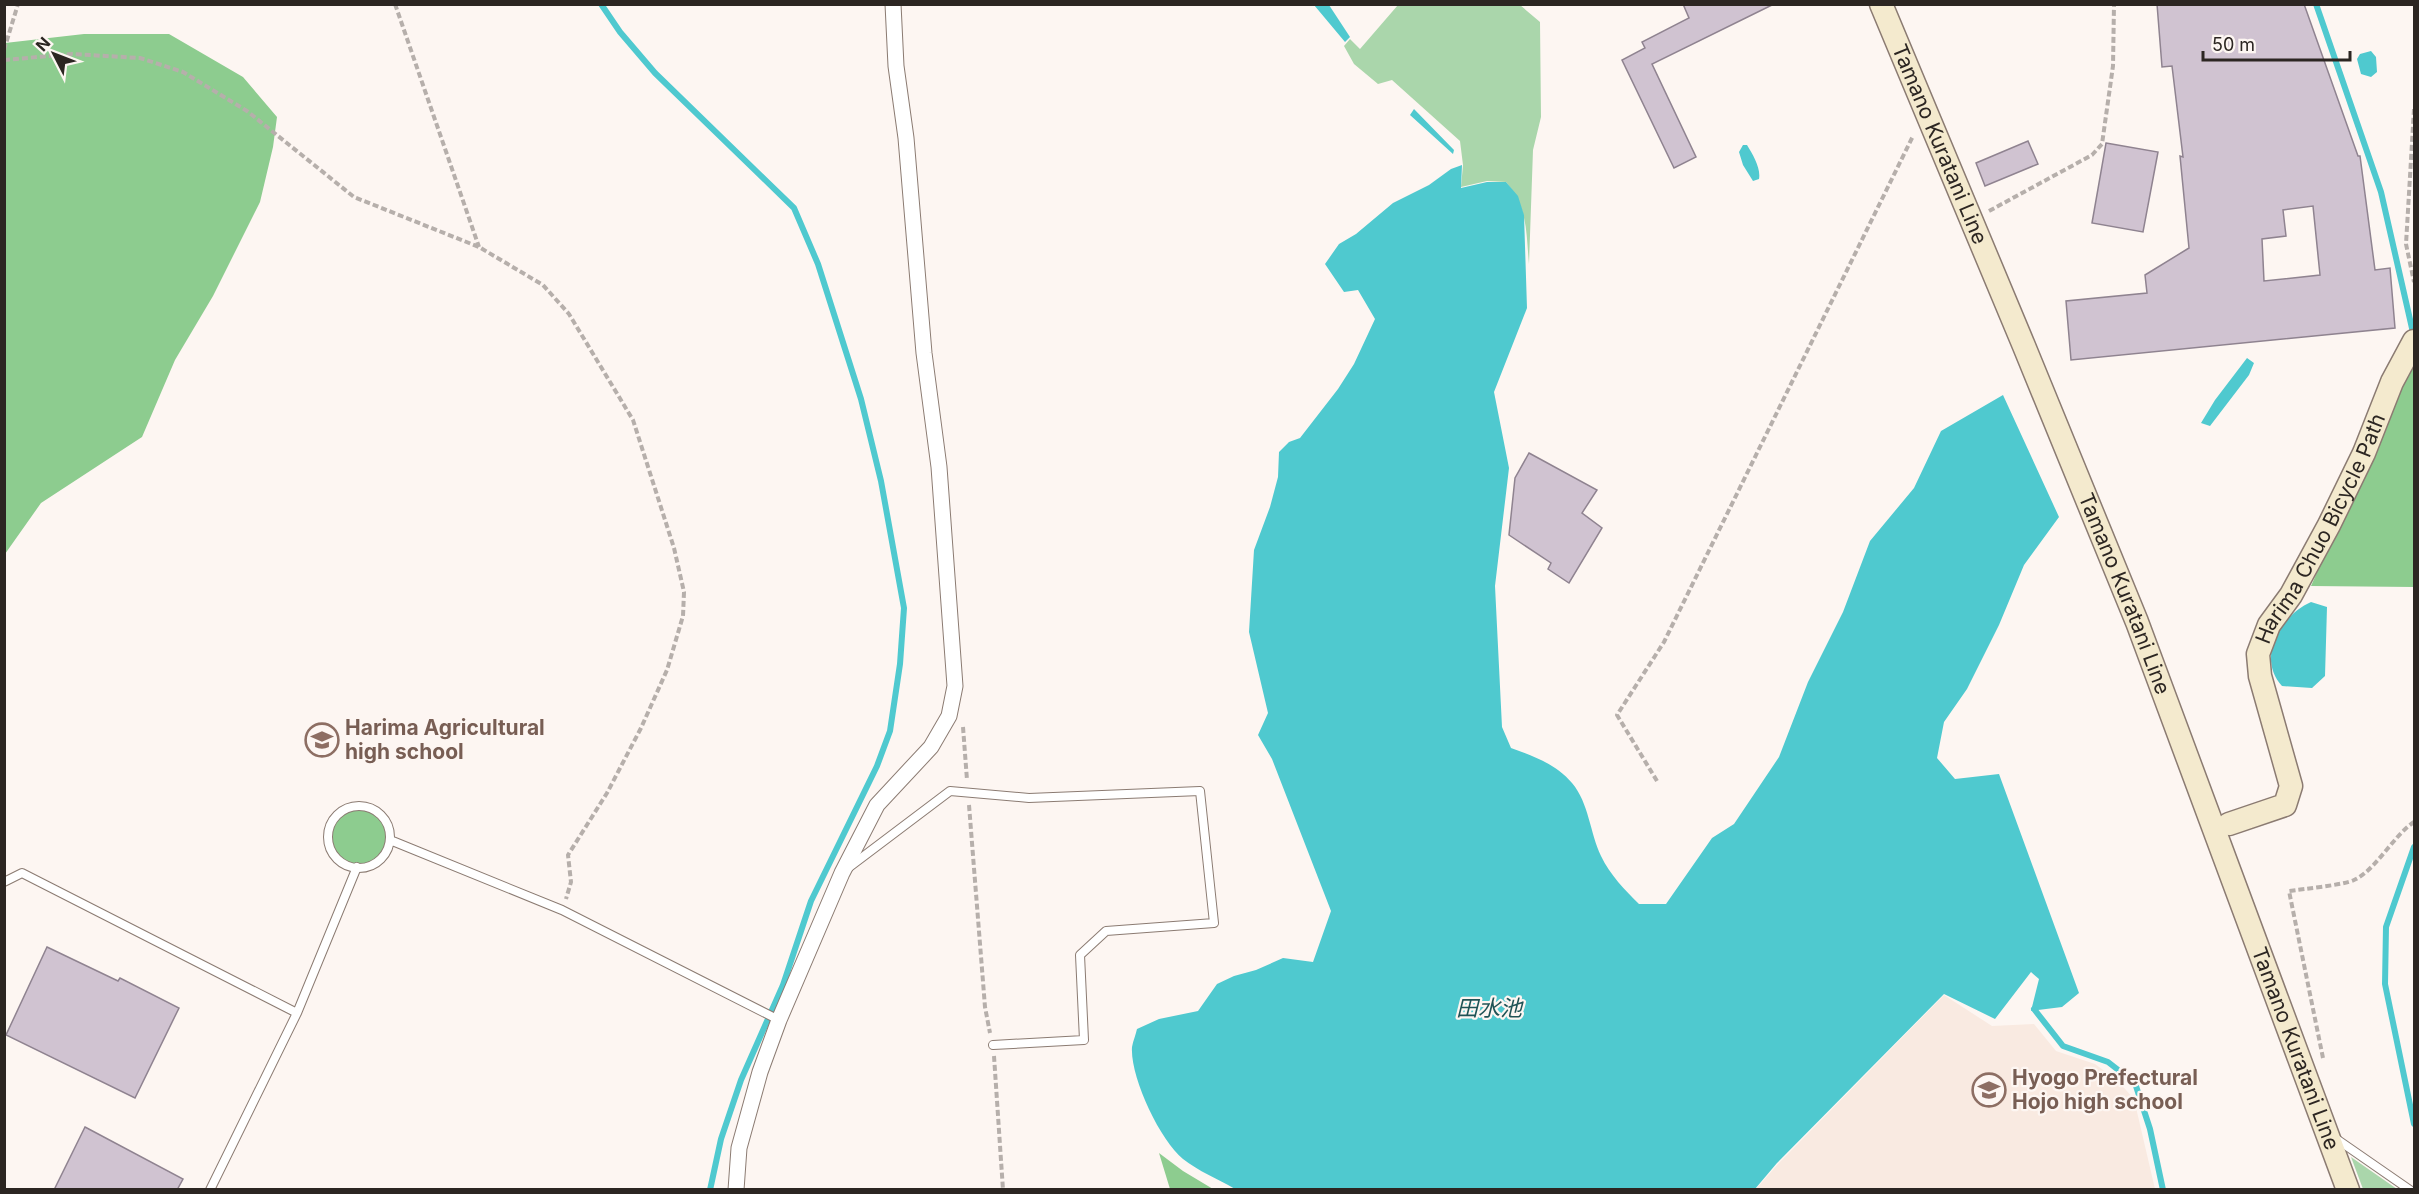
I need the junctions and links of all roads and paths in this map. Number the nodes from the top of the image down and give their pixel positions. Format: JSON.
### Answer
{"nodes":[{"id":1,"x":18,"y":4,"type":"edge"},
{"id":2,"x":395,"y":4,"type":"edge"},
{"id":3,"x":893,"y":4,"type":"edge"},
{"id":4,"x":1881,"y":4,"type":"edge"},
{"id":5,"x":2114,"y":4,"type":"edge"},
{"id":6,"x":4,"y":50,"type":"edge"},
{"id":7,"x":4,"y":60,"type":"edge"},
{"id":8,"x":2415,"y":109,"type":"edge"},
{"id":9,"x":1925,"y":111,"type":"junction"},
{"id":10,"x":1972,"y":220,"type":"junction"},
{"id":11,"x":479,"y":247,"type":"junction"},
{"id":12,"x":2415,"y":282,"type":"edge"},
{"id":13,"x":2415,"y":341,"type":"edge"},
{"id":14,"x":952,"y":703,"type":"junction"},
{"id":15,"x":1657,"y":782,"type":"dead end"},
{"id":16,"x":968,"y":792,"type":"junction"},
{"id":17,"x":2415,"y":822,"type":"edge"},
{"id":18,"x":2229,"y":824,"type":"dead end"},
{"id":19,"x":390,"y":840,"type":"junction"},
{"id":20,"x":357,"y":867,"type":"junction"},
{"id":21,"x":842,"y":873,"type":"junction"},
{"id":22,"x":4,"y":882,"type":"edge"},
{"id":23,"x":562,"y":910,"type":"junction"},
{"id":24,"x":297,"y":1013,"type":"junction"},
{"id":25,"x":779,"y":1020,"type":"junction"},
{"id":26,"x":993,"y":1045,"type":"junction"},
{"id":27,"x":2324,"y":1064,"type":"dead end"},
{"id":28,"x":2326,"y":1131,"type":"junction"},
{"id":29,"x":210,"y":1190,"type":"edge"},
{"id":30,"x":736,"y":1190,"type":"edge"},
{"id":31,"x":1003,"y":1190,"type":"edge"},
{"id":32,"x":2348,"y":1190,"type":"edge"},
{"id":33,"x":2410,"y":1190,"type":"edge"}],
"edges":[{"from":1,"to":6,"type":"path"},
{"from":2,"to":11,"type":"path"},
{"from":3,"to":14,"type":"street"},
{"from":4,"to":9,"type":"main road","name":"Tamano Kuratani Line"},
{"from":5,"to":10,"type":"path"},
{"from":7,"to":11,"type":"path"},
{"from":8,"to":12,"type":"path"},
{"from":9,"to":10,"type":"main road","name":"Tamano Kuratani Line"},
{"from":9,"to":15,"type":"path"},
{"from":10,"to":28,"type":"main road","name":"Tamano Kuratani Line"},
{"from":11,"to":23,"type":"path"},
{"from":13,"to":18,"type":"main road","name":"Harima Chuo Bicycle Path"},
{"from":14,"to":16,"type":"path"},
{"from":14,"to":21,"type":"street"},
{"from":16,"to":21,"type":"lane"},
{"from":16,"to":26,"type":"path"},
{"from":16,"to":26,"type":"lane"},
{"from":17,"to":27,"type":"path"},
{"from":19,"to":20,"type":"lane"},
{"from":19,"to":20,"type":"lane"},
{"from":19,"to":23,"type":"lane"},
{"from":20,"to":24,"type":"lane"},
{"from":21,"to":25,"type":"street"},
{"from":22,"to":24,"type":"lane"},
{"from":23,"to":25,"type":"lane"},
{"from":24,"to":29,"type":"lane"},
{"from":25,"to":30,"type":"street"},
{"from":26,"to":31,"type":"path"},
{"from":28,"to":32,"type":"main road","name":"Tamano Kuratani Line"},
{"from":28,"to":33,"type":"lane"}]}
